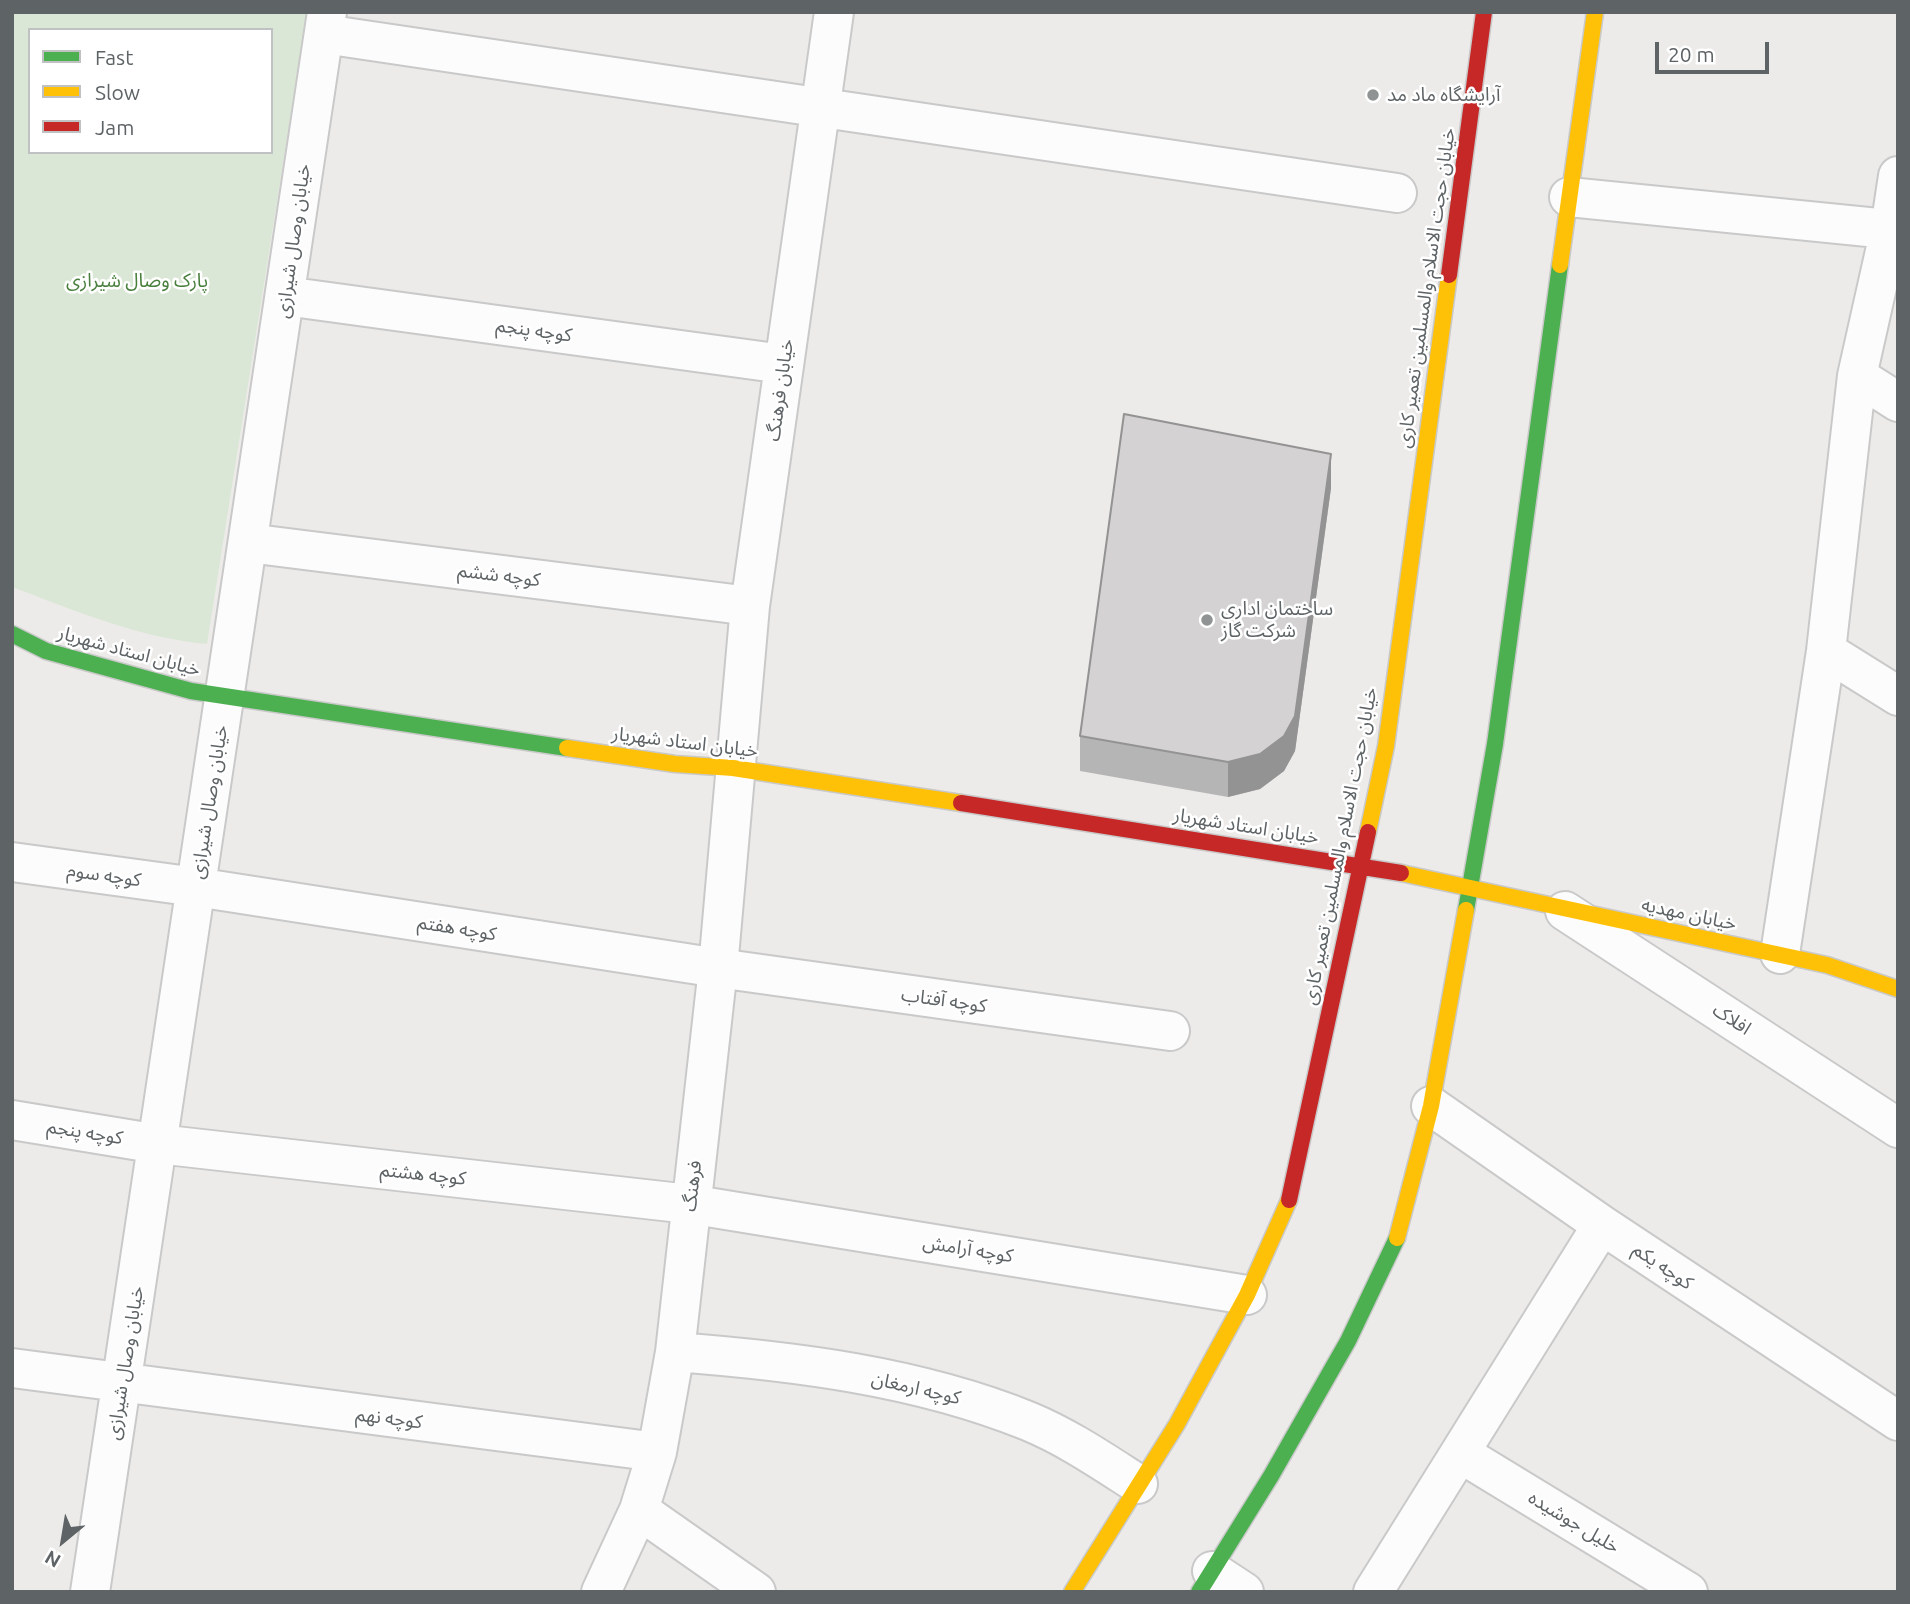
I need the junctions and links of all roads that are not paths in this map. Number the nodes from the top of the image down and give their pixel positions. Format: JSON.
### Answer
{"nodes":[{"id":1,"x":834,"y":12,"type":"edge"},
{"id":2,"x":1484,"y":12,"type":"edge"},
{"id":3,"x":1595,"y":12,"type":"edge"},
{"id":4,"x":326,"y":23,"type":"edge"},
{"id":5,"x":819,"y":107,"type":"junction"},
{"id":6,"x":1898,"y":176,"type":"edge"},
{"id":7,"x":1397,"y":193,"type":"dead end"},
{"id":8,"x":1569,"y":197,"type":"junction"},
{"id":9,"x":1894,"y":230,"type":"edge"},
{"id":10,"x":285,"y":296,"type":"junction"},
{"id":11,"x":783,"y":364,"type":"junction"},
{"id":12,"x":1857,"y":376,"type":"junction"},
{"id":13,"x":1898,"y":402,"type":"edge"},
{"id":14,"x":248,"y":543,"type":"junction"},
{"id":15,"x":750,"y":606,"type":"junction"},
{"id":16,"x":12,"y":634,"type":"edge"},
{"id":17,"x":1826,"y":651,"type":"junction"},
{"id":18,"x":225,"y":696,"type":"junction"},
{"id":19,"x":1898,"y":696,"type":"edge"},
{"id":20,"x":733,"y":768,"type":"junction"},
{"id":21,"x":12,"y":862,"type":"edge"},
{"id":22,"x":1359,"y":864,"type":"junction"},
{"id":23,"x":196,"y":887,"type":"junction"},
{"id":24,"x":1469,"y":890,"type":"junction"},
{"id":25,"x":1566,"y":911,"type":"junction"},
{"id":26,"x":1780,"y":954,"type":"junction"},
{"id":27,"x":718,"y":968,"type":"junction"},
{"id":28,"x":1898,"y":989,"type":"edge"},
{"id":29,"x":1170,"y":1031,"type":"dead end"},
{"id":30,"x":1431,"y":1106,"type":"junction"},
{"id":31,"x":12,"y":1120,"type":"edge"},
{"id":32,"x":1898,"y":1128,"type":"edge"},
{"id":33,"x":158,"y":1144,"type":"junction"},
{"id":34,"x":689,"y":1204,"type":"junction"},
{"id":35,"x":1602,"y":1225,"type":"junction"},
{"id":36,"x":1247,"y":1295,"type":"junction"},
{"id":37,"x":675,"y":1352,"type":"junction"},
{"id":38,"x":12,"y":1368,"type":"edge"},
{"id":39,"x":122,"y":1384,"type":"junction"},
{"id":40,"x":1898,"y":1421,"type":"edge"},
{"id":41,"x":657,"y":1452,"type":"junction"},
{"id":42,"x":1460,"y":1453,"type":"junction"},
{"id":43,"x":1138,"y":1484,"type":"junction"},
{"id":44,"x":639,"y":1510,"type":"junction"},
{"id":45,"x":1205,"y":1581,"type":"edge"},
{"id":46,"x":90,"y":1592,"type":"edge"},
{"id":47,"x":601,"y":1592,"type":"edge"},
{"id":48,"x":756,"y":1592,"type":"edge"},
{"id":49,"x":1072,"y":1592,"type":"edge"},
{"id":50,"x":1244,"y":1592,"type":"edge"},
{"id":51,"x":1373,"y":1592,"type":"edge"},
{"id":52,"x":1688,"y":1592,"type":"edge"}],
"edges":[{"from":1,"to":5,"type":"street","name":"خیابان فرهنگ"},
{"from":2,"to":22,"type":"main road","name":"خیابان حجت الاسلام والمسلمین تعمیر کاری"},
{"from":3,"to":8,"type":"main road"},
{"from":4,"to":5,"type":"street"},
{"from":4,"to":10,"type":"street","name":"خیابان وصال شیرازی"},
{"from":5,"to":7,"type":"street"},
{"from":5,"to":11,"type":"street","name":"خیابان فرهنگ"},
{"from":6,"to":9,"type":"street"},
{"from":8,"to":9,"type":"street"},
{"from":8,"to":24,"type":"main road"},
{"from":9,"to":12,"type":"street"},
{"from":10,"to":11,"type":"street","name":"کوچه پنجم"},
{"from":10,"to":14,"type":"street","name":"خیابان وصال شیرازی"},
{"from":11,"to":15,"type":"street","name":"خیابان فرهنگ"},
{"from":12,"to":13,"type":"street"},
{"from":12,"to":17,"type":"street"},
{"from":14,"to":15,"type":"street","name":"کوچه ششم"},
{"from":14,"to":18,"type":"street","name":"خیابان وصال شیرازی"},
{"from":15,"to":20,"type":"street","name":"خیابان فرهنگ"},
{"from":16,"to":18,"type":"main road","name":"خیابان استاد شهریار"},
{"from":17,"to":19,"type":"street"},
{"from":17,"to":26,"type":"street"},
{"from":18,"to":20,"type":"main road","name":"خیابان استاد شهریار"},
{"from":18,"to":23,"type":"street","name":"خیابان وصال شیرازی"},
{"from":20,"to":22,"type":"main road","name":"خیابان استاد شهریار"},
{"from":20,"to":27,"type":"street","name":"فرهنگ"},
{"from":21,"to":23,"type":"street","name":"کوچه سوم"},
{"from":22,"to":24,"type":"main road","name":"خیابان استاد شهریار"},
{"from":22,"to":36,"type":"main road","name":"خیابان حجت الاسلام والمسلمین تعمیر کاری"},
{"from":23,"to":27,"type":"street","name":"کوچه هفتم"},
{"from":23,"to":33,"type":"street","name":"خیابان وصال شیرازی"},
{"from":24,"to":25,"type":"main road","name":"خیابان مهدیه"},
{"from":24,"to":30,"type":"main road"},
{"from":25,"to":26,"type":"main road","name":"خیابان مهدیه"},
{"from":25,"to":32,"type":"street","name":"افلاک"},
{"from":26,"to":28,"type":"main road","name":"خیابان مهدیه"},
{"from":27,"to":29,"type":"street","name":"کوچه آفتاب"},
{"from":27,"to":34,"type":"street","name":"فرهنگ"},
{"from":30,"to":35,"type":"street","name":"کوچه یکم"},
{"from":30,"to":45,"type":"main road"},
{"from":31,"to":33,"type":"street","name":"کوچه پنجم"},
{"from":33,"to":34,"type":"street","name":"کوچه هشتم"},
{"from":33,"to":39,"type":"street","name":"خیابان وصال شیرازی"},
{"from":34,"to":36,"type":"street","name":"کوچه آرامش"},
{"from":34,"to":37,"type":"street","name":"فرهنگ"},
{"from":35,"to":40,"type":"street","name":"کوچه یکم"},
{"from":35,"to":42,"type":"street"},
{"from":36,"to":43,"type":"main road","name":"خیابان حجت الاسلام والمسلمین تعمیر کاری"},
{"from":37,"to":41,"type":"street","name":"فرهنگ"},
{"from":37,"to":43,"type":"street","name":"کوچه ارمغان"},
{"from":38,"to":39,"type":"street","name":"کوچه نهم"},
{"from":39,"to":41,"type":"street","name":"کوچه نهم"},
{"from":39,"to":46,"type":"street","name":"خیابان وصال شیرازی"},
{"from":41,"to":44,"type":"street","name":"فرهنگ"},
{"from":42,"to":51,"type":"street"},
{"from":42,"to":52,"type":"street","name":"خلیل جوشیده"},
{"from":43,"to":49,"type":"main road","name":"خیابان حجت الاسلام والمسلمین تعمیر کاری"},
{"from":44,"to":47,"type":"street","name":"فرهنگ"},
{"from":44,"to":48,"type":"street"},
{"from":45,"to":50,"type":"street"}]}
